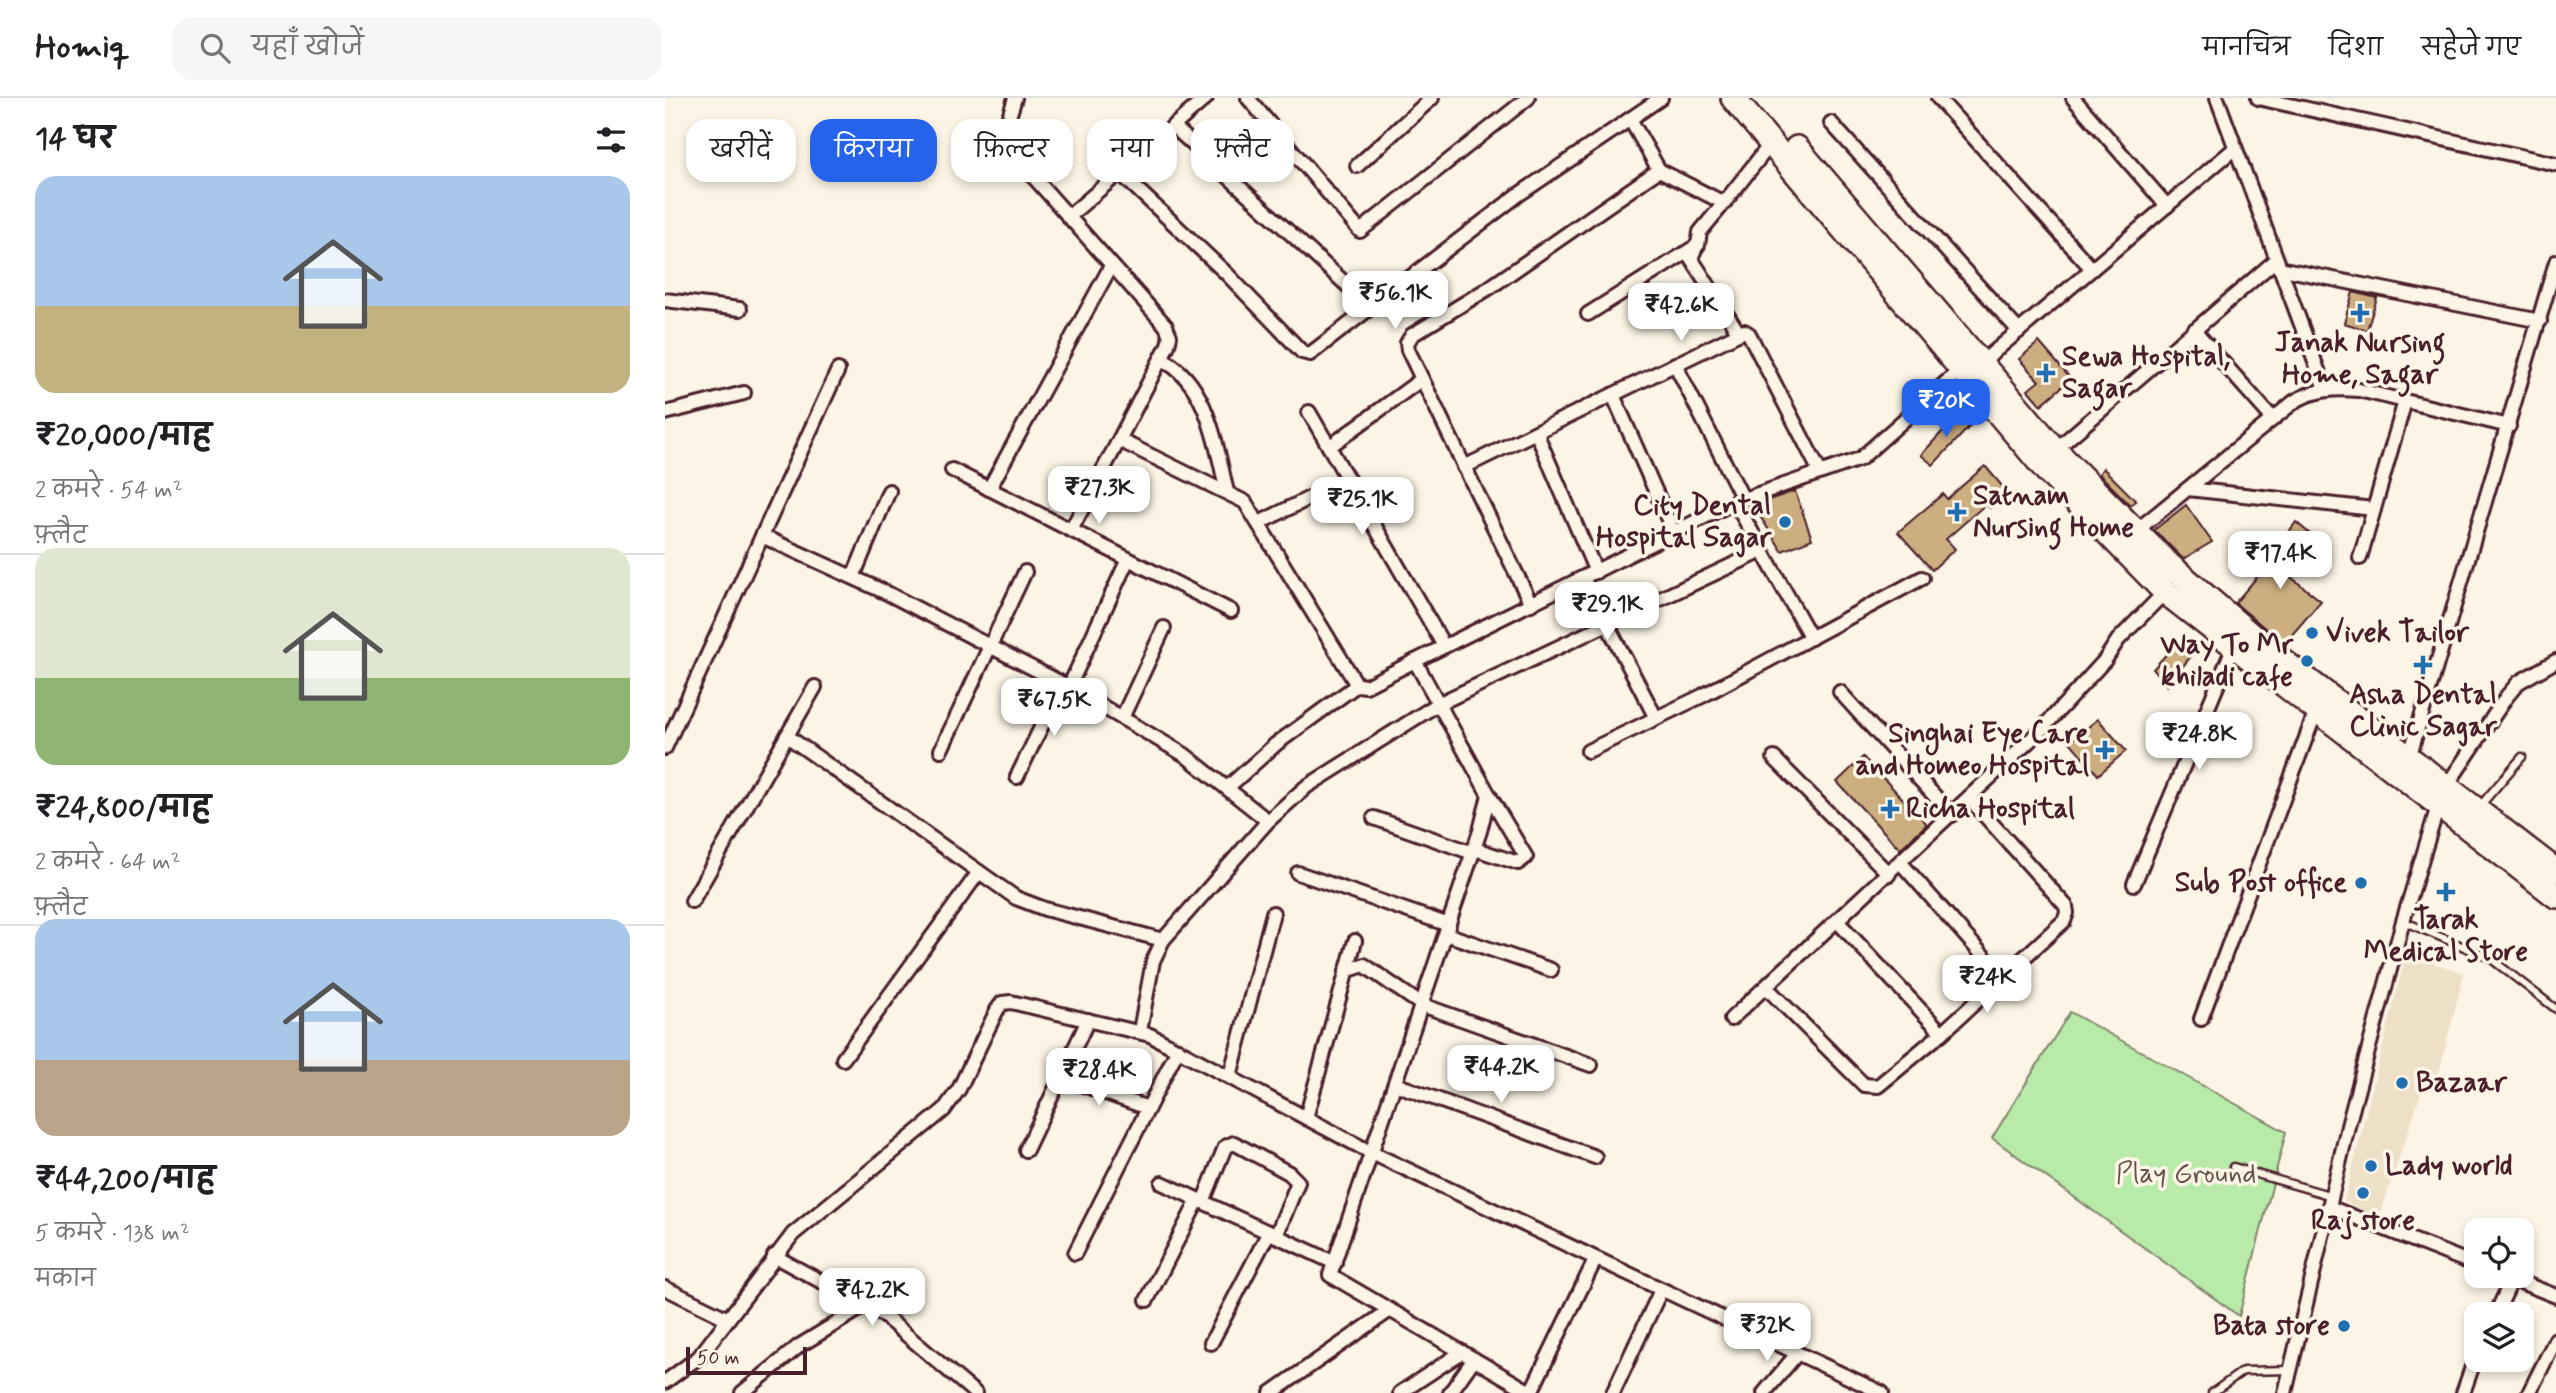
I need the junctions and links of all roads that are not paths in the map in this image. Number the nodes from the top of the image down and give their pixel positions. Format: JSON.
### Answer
{"nodes":[{"id":1,"x":1015,"y":98,"type":"edge"},
{"id":2,"x":1206,"y":98,"type":"edge"},
{"id":3,"x":1248,"y":98,"type":"edge"},
{"id":4,"x":1432,"y":98,"type":"edge"},
{"id":5,"x":1528,"y":98,"type":"edge"},
{"id":6,"x":1661,"y":98,"type":"edge"},
{"id":7,"x":1733,"y":98,"type":"edge"},
{"id":8,"x":1753,"y":98,"type":"edge"},
{"id":9,"x":1938,"y":98,"type":"edge"},
{"id":10,"x":2073,"y":98,"type":"edge"},
{"id":11,"x":2217,"y":98,"type":"edge"},
{"id":12,"x":2258,"y":98,"type":"edge"},
{"id":13,"x":1630,"y":120,"type":"junction"},
{"id":14,"x":1177,"y":123,"type":"edge"},
{"id":15,"x":1831,"y":123,"type":"dead end"},
{"id":16,"x":1177,"y":130,"type":"edge"},
{"id":17,"x":1772,"y":142,"type":"junction"},
{"id":18,"x":2234,"y":149,"type":"junction"},
{"id":19,"x":2556,"y":164,"type":"edge"},
{"id":20,"x":1357,"y":166,"type":"dead end"},
{"id":21,"x":1659,"y":170,"type":"junction"},
{"id":22,"x":1108,"y":182,"type":"edge"},
{"id":23,"x":1130,"y":182,"type":"edge"},
{"id":24,"x":1724,"y":203,"type":"junction"},
{"id":25,"x":2167,"y":206,"type":"junction"},
{"id":26,"x":1068,"y":217,"type":"junction"},
{"id":27,"x":1698,"y":245,"type":"junction"},
{"id":28,"x":2556,"y":262,"type":"edge"},
{"id":29,"x":2277,"y":264,"type":"junction"},
{"id":30,"x":1111,"y":266,"type":"junction"},
{"id":31,"x":2092,"y":269,"type":"junction"},
{"id":32,"x":665,"y":300,"type":"edge"},
{"id":33,"x":1371,"y":307,"type":"junction"},
{"id":34,"x":740,"y":309,"type":"dead end"},
{"id":35,"x":1588,"y":314,"type":"dead end"},
{"id":36,"x":2540,"y":321,"type":"junction"},
{"id":37,"x":2195,"y":330,"type":"junction"},
{"id":38,"x":2019,"y":331,"type":"junction"},
{"id":39,"x":1738,"y":332,"type":"junction"},
{"id":40,"x":1161,"y":359,"type":"junction"},
{"id":41,"x":1675,"y":364,"type":"junction"},
{"id":42,"x":1971,"y":365,"type":"junction"},
{"id":43,"x":838,"y":370,"type":"dead end"},
{"id":44,"x":1422,"y":379,"type":"junction"},
{"id":45,"x":2325,"y":389,"type":"junction"},
{"id":46,"x":744,"y":393,"type":"dead end"},
{"id":47,"x":1613,"y":395,"type":"junction"},
{"id":48,"x":2405,"y":401,"type":"junction"},
{"id":49,"x":1308,"y":412,"type":"dead end"},
{"id":50,"x":665,"y":413,"type":"edge"},
{"id":51,"x":2273,"y":419,"type":"junction"},
{"id":52,"x":2509,"y":426,"type":"junction"},
{"id":53,"x":1536,"y":432,"type":"junction"},
{"id":54,"x":1119,"y":439,"type":"junction"},
{"id":55,"x":1329,"y":447,"type":"junction"},
{"id":56,"x":2055,"y":450,"type":"junction"},
{"id":57,"x":1464,"y":467,"type":"junction"},
{"id":58,"x":952,"y":470,"type":"dead end"},
{"id":59,"x":1820,"y":472,"type":"junction"},
{"id":60,"x":1348,"y":479,"type":"junction"},
{"id":61,"x":989,"y":489,"type":"junction"},
{"id":62,"x":2188,"y":489,"type":"junction"},
{"id":63,"x":889,"y":491,"type":"dead end"},
{"id":64,"x":1227,"y":492,"type":"junction"},
{"id":65,"x":1739,"y":500,"type":"junction"},
{"id":66,"x":2374,"y":509,"type":"junction"},
{"id":67,"x":1259,"y":523,"type":"junction"},
{"id":68,"x":1071,"y":530,"type":"junction"},
{"id":69,"x":2136,"y":531,"type":"junction"},
{"id":70,"x":1674,"y":533,"type":"junction"},
{"id":71,"x":762,"y":536,"type":"junction"},
{"id":72,"x":1762,"y":551,"type":"junction"},
{"id":73,"x":2360,"y":558,"type":"dead end"},
{"id":74,"x":1128,"y":559,"type":"junction"},
{"id":75,"x":1025,"y":572,"type":"dead end"},
{"id":76,"x":1596,"y":572,"type":"junction"},
{"id":77,"x":853,"y":577,"type":"junction"},
{"id":78,"x":1583,"y":578,"type":"junction"},
{"id":79,"x":1922,"y":578,"type":"dead end"},
{"id":80,"x":2165,"y":592,"type":"junction"},
{"id":81,"x":1531,"y":604,"type":"junction"},
{"id":82,"x":1231,"y":611,"type":"dead end"},
{"id":83,"x":1607,"y":624,"type":"junction"},
{"id":84,"x":1164,"y":628,"type":"dead end"},
{"id":85,"x":1811,"y":638,"type":"junction"},
{"id":86,"x":990,"y":645,"type":"junction"},
{"id":87,"x":1444,"y":646,"type":"junction"},
{"id":88,"x":2233,"y":648,"type":"junction"},
{"id":89,"x":2555,"y":657,"type":"edge"},
{"id":90,"x":1415,"y":661,"type":"junction"},
{"id":91,"x":1357,"y":685,"type":"junction"},
{"id":92,"x":1065,"y":686,"type":"junction"},
{"id":93,"x":815,"y":687,"type":"dead end"},
{"id":94,"x":1840,"y":692,"type":"dead end"},
{"id":95,"x":1438,"y":704,"type":"junction"},
{"id":96,"x":2316,"y":711,"type":"junction"},
{"id":97,"x":1656,"y":718,"type":"junction"},
{"id":98,"x":1122,"y":719,"type":"junction"},
{"id":99,"x":787,"y":736,"type":"junction"},
{"id":100,"x":665,"y":748,"type":"edge"},
{"id":101,"x":941,"y":750,"type":"dead end"},
{"id":102,"x":1588,"y":751,"type":"dead end"},
{"id":103,"x":2522,"y":757,"type":"dead end"},
{"id":104,"x":1774,"y":758,"type":"dead end"},
{"id":105,"x":2409,"y":758,"type":"junction"},
{"id":106,"x":1017,"y":777,"type":"dead end"},
{"id":107,"x":1227,"y":788,"type":"junction"},
{"id":108,"x":1489,"y":795,"type":"junction"},
{"id":109,"x":2442,"y":797,"type":"junction"},
{"id":110,"x":1969,"y":798,"type":"junction"},
{"id":111,"x":2476,"y":811,"type":"junction"},
{"id":112,"x":1952,"y":814,"type":"junction"},
{"id":113,"x":1374,"y":818,"type":"dead end"},
{"id":114,"x":1268,"y":821,"type":"junction"},
{"id":115,"x":1474,"y":851,"type":"junction"},
{"id":116,"x":1901,"y":863,"type":"junction"},
{"id":117,"x":2556,"y":871,"type":"edge"},
{"id":118,"x":979,"y":872,"type":"junction"},
{"id":119,"x":1298,"y":873,"type":"dead end"},
{"id":120,"x":1889,"y":874,"type":"junction"},
{"id":121,"x":2134,"y":884,"type":"dead end"},
{"id":122,"x":2556,"y":896,"type":"edge"},
{"id":123,"x":692,"y":901,"type":"dead end"},
{"id":124,"x":1273,"y":913,"type":"dead end"},
{"id":125,"x":2403,"y":921,"type":"junction"},
{"id":126,"x":1838,"y":922,"type":"junction"},
{"id":127,"x":1447,"y":930,"type":"junction"},
{"id":128,"x":1163,"y":940,"type":"junction"},
{"id":129,"x":1355,"y":941,"type":"dead end"},
{"id":130,"x":1551,"y":970,"type":"dead end"},
{"id":131,"x":1346,"y":971,"type":"junction"},
{"id":132,"x":2003,"y":978,"type":"junction"},
{"id":133,"x":1766,"y":987,"type":"junction"},
{"id":134,"x":1422,"y":1005,"type":"junction"},
{"id":135,"x":2556,"y":1009,"type":"edge"},
{"id":136,"x":1731,"y":1019,"type":"dead end"},
{"id":137,"x":2201,"y":1019,"type":"dead end"},
{"id":138,"x":1088,"y":1020,"type":"junction"},
{"id":139,"x":1140,"y":1031,"type":"junction"},
{"id":140,"x":1942,"y":1033,"type":"junction"},
{"id":141,"x":1178,"y":1049,"type":"junction"},
{"id":142,"x":843,"y":1059,"type":"dead end"},
{"id":143,"x":1591,"y":1065,"type":"dead end"},
{"id":144,"x":1230,"y":1076,"type":"junction"},
{"id":145,"x":1061,"y":1077,"type":"junction"},
{"id":146,"x":1395,"y":1083,"type":"junction"},
{"id":147,"x":1148,"y":1108,"type":"junction"},
{"id":148,"x":1306,"y":1118,"type":"junction"},
{"id":149,"x":1027,"y":1150,"type":"dead end"},
{"id":150,"x":1372,"y":1153,"type":"junction"},
{"id":151,"x":1595,"y":1157,"type":"dead end"},
{"id":152,"x":2234,"y":1167,"type":"dead end"},
{"id":153,"x":1162,"y":1183,"type":"dead end"},
{"id":154,"x":1200,"y":1201,"type":"junction"},
{"id":155,"x":2330,"y":1202,"type":"junction"},
{"id":156,"x":1273,"y":1234,"type":"junction"},
{"id":157,"x":1075,"y":1253,"type":"dead end"},
{"id":158,"x":774,"y":1256,"type":"junction"},
{"id":159,"x":1595,"y":1260,"type":"junction"},
{"id":160,"x":2464,"y":1260,"type":"edge"},
{"id":161,"x":1335,"y":1263,"type":"junction"},
{"id":162,"x":2534,"y":1287,"type":"edge"},
{"id":163,"x":665,"y":1288,"type":"edge"},
{"id":164,"x":1660,"y":1292,"type":"junction"},
{"id":165,"x":2556,"y":1296,"type":"edge"},
{"id":166,"x":1147,"y":1300,"type":"dead end"},
{"id":167,"x":866,"y":1305,"type":"junction"},
{"id":168,"x":1390,"y":1310,"type":"junction"},
{"id":169,"x":728,"y":1319,"type":"junction"},
{"id":170,"x":2556,"y":1339,"type":"edge"},
{"id":171,"x":1211,"y":1343,"type":"dead end"},
{"id":172,"x":1462,"y":1352,"type":"junction"},
{"id":173,"x":1796,"y":1355,"type":"junction"},
{"id":174,"x":1474,"y":1359,"type":"junction"},
{"id":175,"x":2291,"y":1370,"type":"junction"},
{"id":176,"x":2470,"y":1372,"type":"edge"},
{"id":177,"x":665,"y":1382,"type":"edge"},
{"id":178,"x":1872,"y":1391,"type":"edge"},
{"id":179,"x":1531,"y":1392,"type":"edge"},
{"id":180,"x":742,"y":1393,"type":"edge"},
{"id":181,"x":975,"y":1393,"type":"edge"},
{"id":182,"x":1271,"y":1393,"type":"edge"},
{"id":183,"x":1399,"y":1393,"type":"edge"},
{"id":184,"x":1450,"y":1393,"type":"edge"},
{"id":185,"x":1613,"y":1393,"type":"edge"},
{"id":186,"x":1764,"y":1393,"type":"edge"},
{"id":187,"x":2212,"y":1393,"type":"edge"},
{"id":188,"x":2285,"y":1393,"type":"edge"},
{"id":189,"x":2463,"y":1393,"type":"edge"},
{"id":190,"x":2529,"y":1393,"type":"edge"}],
"edges":[{"from":1,"to":26,"type":"street"},
{"from":2,"to":14,"type":"street"},
{"from":3,"to":5,"type":"street"},
{"from":4,"to":20,"type":"street"},
{"from":6,"to":13,"type":"street"},
{"from":7,"to":17,"type":"highway"},
{"from":8,"to":42,"type":"highway"},
{"from":9,"to":31,"type":"street"},
{"from":10,"to":25,"type":"street"},
{"from":11,"to":18,"type":"street"},
{"from":12,"to":19,"type":"street"},
{"from":13,"to":21,"type":"street"},
{"from":13,"to":33,"type":"street"},
{"from":15,"to":38,"type":"street"},
{"from":16,"to":33,"type":"street"},
{"from":17,"to":24,"type":"street"},
{"from":17,"to":42,"type":"highway"},
{"from":18,"to":25,"type":"street"},
{"from":18,"to":29,"type":"street"},
{"from":21,"to":24,"type":"street"},
{"from":21,"to":44,"type":"street"},
{"from":22,"to":26,"type":"street"},
{"from":23,"to":33,"type":"street"},
{"from":24,"to":27,"type":"street"},
{"from":25,"to":31,"type":"street"},
{"from":26,"to":30,"type":"street"},
{"from":27,"to":35,"type":"street"},
{"from":27,"to":39,"type":"street"},
{"from":28,"to":36,"type":"street"},
{"from":29,"to":36,"type":"street"},
{"from":29,"to":37,"type":"street"},
{"from":29,"to":45,"type":"street"},
{"from":30,"to":40,"type":"street"},
{"from":30,"to":61,"type":"street"},
{"from":31,"to":38,"type":"street"},
{"from":32,"to":34,"type":"street"},
{"from":36,"to":52,"type":"street"},
{"from":37,"to":51,"type":"street"},
{"from":37,"to":56,"type":"street"},
{"from":38,"to":42,"type":"street"},
{"from":39,"to":41,"type":"street"},
{"from":39,"to":59,"type":"street"},
{"from":40,"to":54,"type":"street"},
{"from":40,"to":64,"type":"street"},
{"from":41,"to":47,"type":"street"},
{"from":41,"to":65,"type":"street"},
{"from":42,"to":56,"type":"highway"},
{"from":42,"to":59,"type":"street"},
{"from":42,"to":80,"type":"highway"},
{"from":43,"to":71,"type":"street"},
{"from":44,"to":55,"type":"street"},
{"from":44,"to":57,"type":"street"},
{"from":45,"to":48,"type":"street"},
{"from":45,"to":51,"type":"street"},
{"from":46,"to":50,"type":"street"},
{"from":47,"to":53,"type":"street"},
{"from":47,"to":70,"type":"street"},
{"from":48,"to":52,"type":"street"},
{"from":48,"to":66,"type":"street"},
{"from":49,"to":55,"type":"street"},
{"from":51,"to":62,"type":"street"},
{"from":52,"to":105,"type":"street"},
{"from":53,"to":57,"type":"street"},
{"from":53,"to":76,"type":"street"},
{"from":54,"to":64,"type":"street"},
{"from":54,"to":68,"type":"street"},
{"from":55,"to":60,"type":"street"},
{"from":56,"to":69,"type":"highway"},
{"from":57,"to":81,"type":"street"},
{"from":58,"to":61,"type":"street"},
{"from":59,"to":65,"type":"street"},
{"from":60,"to":67,"type":"street"},
{"from":60,"to":87,"type":"street"},
{"from":61,"to":68,"type":"street"},
{"from":62,"to":66,"type":"street"},
{"from":62,"to":69,"type":"street"},
{"from":63,"to":77,"type":"street"},
{"from":64,"to":67,"type":"street"},
{"from":65,"to":70,"type":"street"},
{"from":65,"to":72,"type":"street"},
{"from":66,"to":73,"type":"street"},
{"from":67,"to":91,"type":"street"},
{"from":68,"to":74,"type":"street"},
{"from":69,"to":105,"type":"highway"},
{"from":70,"to":76,"type":"street"},
{"from":71,"to":77,"type":"street"},
{"from":71,"to":100,"type":"street"},
{"from":72,"to":83,"type":"street"},
{"from":72,"to":85,"type":"street"},
{"from":74,"to":82,"type":"street"},
{"from":74,"to":92,"type":"street"},
{"from":75,"to":86,"type":"street"},
{"from":76,"to":78,"type":"street"},
{"from":77,"to":86,"type":"street"},
{"from":78,"to":81,"type":"street"},
{"from":78,"to":83,"type":"street"},
{"from":79,"to":85,"type":"street"},
{"from":80,"to":88,"type":"highway"},
{"from":80,"to":110,"type":"street"},
{"from":81,"to":87,"type":"street"},
{"from":83,"to":95,"type":"street"},
{"from":83,"to":97,"type":"street"},
{"from":84,"to":98,"type":"street"},
{"from":85,"to":97,"type":"street"},
{"from":86,"to":92,"type":"street"},
{"from":86,"to":101,"type":"street"},
{"from":87,"to":90,"type":"street"},
{"from":88,"to":96,"type":"highway"},
{"from":88,"to":121,"type":"street"},
{"from":89,"to":109,"type":"street"},
{"from":90,"to":91,"type":"street"},
{"from":90,"to":95,"type":"street"},
{"from":91,"to":107,"type":"street"},
{"from":92,"to":98,"type":"street"},
{"from":92,"to":106,"type":"street"},
{"from":93,"to":99,"type":"street"},
{"from":94,"to":112,"type":"street"},
{"from":95,"to":108,"type":"street"},
{"from":95,"to":114,"type":"street"},
{"from":96,"to":109,"type":"highway"},
{"from":96,"to":137,"type":"street"},
{"from":97,"to":102,"type":"street"},
{"from":98,"to":107,"type":"street"},
{"from":99,"to":118,"type":"street"},
{"from":99,"to":123,"type":"street"},
{"from":103,"to":111,"type":"lane"},
{"from":104,"to":120,"type":"street"},
{"from":105,"to":109,"type":"highway"},
{"from":107,"to":114,"type":"street"},
{"from":108,"to":115,"type":"street"},
{"from":108,"to":115,"type":"street"},
{"from":109,"to":111,"type":"highway"},
{"from":109,"to":122,"type":"highway"},
{"from":109,"to":125,"type":"street"},
{"from":110,"to":112,"type":"street"},
{"from":110,"to":132,"type":"street"},
{"from":111,"to":117,"type":"highway"},
{"from":112,"to":116,"type":"street"},
{"from":113,"to":115,"type":"street"},
{"from":114,"to":128,"type":"street"},
{"from":115,"to":127,"type":"street"},
{"from":116,"to":120,"type":"street"},
{"from":116,"to":132,"type":"street"},
{"from":118,"to":128,"type":"street"},
{"from":118,"to":142,"type":"street"},
{"from":119,"to":127,"type":"street"},
{"from":120,"to":126,"type":"street"},
{"from":124,"to":144,"type":"street"},
{"from":125,"to":135,"type":"lane"},
{"from":125,"to":155,"type":"street"},
{"from":126,"to":133,"type":"street"},
{"from":126,"to":140,"type":"street"},
{"from":127,"to":130,"type":"street"},
{"from":127,"to":134,"type":"street"},
{"from":128,"to":139,"type":"street"},
{"from":129,"to":131,"type":"street"},
{"from":131,"to":134,"type":"street"},
{"from":131,"to":148,"type":"street"},
{"from":132,"to":140,"type":"street"},
{"from":133,"to":136,"type":"street"},
{"from":133,"to":140,"type":"street"},
{"from":134,"to":143,"type":"street"},
{"from":134,"to":146,"type":"street"},
{"from":138,"to":139,"type":"street"},
{"from":138,"to":145,"type":"street"},
{"from":138,"to":158,"type":"street"},
{"from":139,"to":141,"type":"street"},
{"from":141,"to":144,"type":"street"},
{"from":141,"to":147,"type":"street"},
{"from":144,"to":148,"type":"street"},
{"from":145,"to":147,"type":"street"},
{"from":145,"to":149,"type":"street"},
{"from":146,"to":150,"type":"street"},
{"from":146,"to":151,"type":"street"},
{"from":147,"to":157,"type":"street"},
{"from":148,"to":150,"type":"street"},
{"from":150,"to":159,"type":"street"},
{"from":150,"to":161,"type":"street"},
{"from":152,"to":155,"type":"lane"},
{"from":153,"to":154,"type":"street"},
{"from":154,"to":156,"type":"street"},
{"from":154,"to":156,"type":"street"},
{"from":154,"to":166,"type":"street"},
{"from":155,"to":160,"type":"street"},
{"from":155,"to":175,"type":"street"},
{"from":156,"to":161,"type":"street"},
{"from":156,"to":171,"type":"street"},
{"from":158,"to":167,"type":"street"},
{"from":158,"to":169,"type":"street"},
{"from":159,"to":164,"type":"street"},
{"from":159,"to":179,"type":"street"},
{"from":161,"to":168,"type":"street"},
{"from":162,"to":165,"type":"street"},
{"from":163,"to":169,"type":"street"},
{"from":164,"to":173,"type":"street"},
{"from":164,"to":185,"type":"street"},
{"from":167,"to":180,"type":"street"},
{"from":167,"to":181,"type":"street"},
{"from":168,"to":172,"type":"street"},
{"from":168,"to":182,"type":"street"},
{"from":169,"to":177,"type":"street"},
{"from":170,"to":190,"type":"street"},
{"from":172,"to":174,"type":"street"},
{"from":172,"to":183,"type":"street"},
{"from":173,"to":178,"type":"street"},
{"from":173,"to":186,"type":"street"},
{"from":174,"to":179,"type":"street"},
{"from":174,"to":184,"type":"street"},
{"from":175,"to":187,"type":"lane"},
{"from":175,"to":188,"type":"street"},
{"from":176,"to":189,"type":"street"}]}
